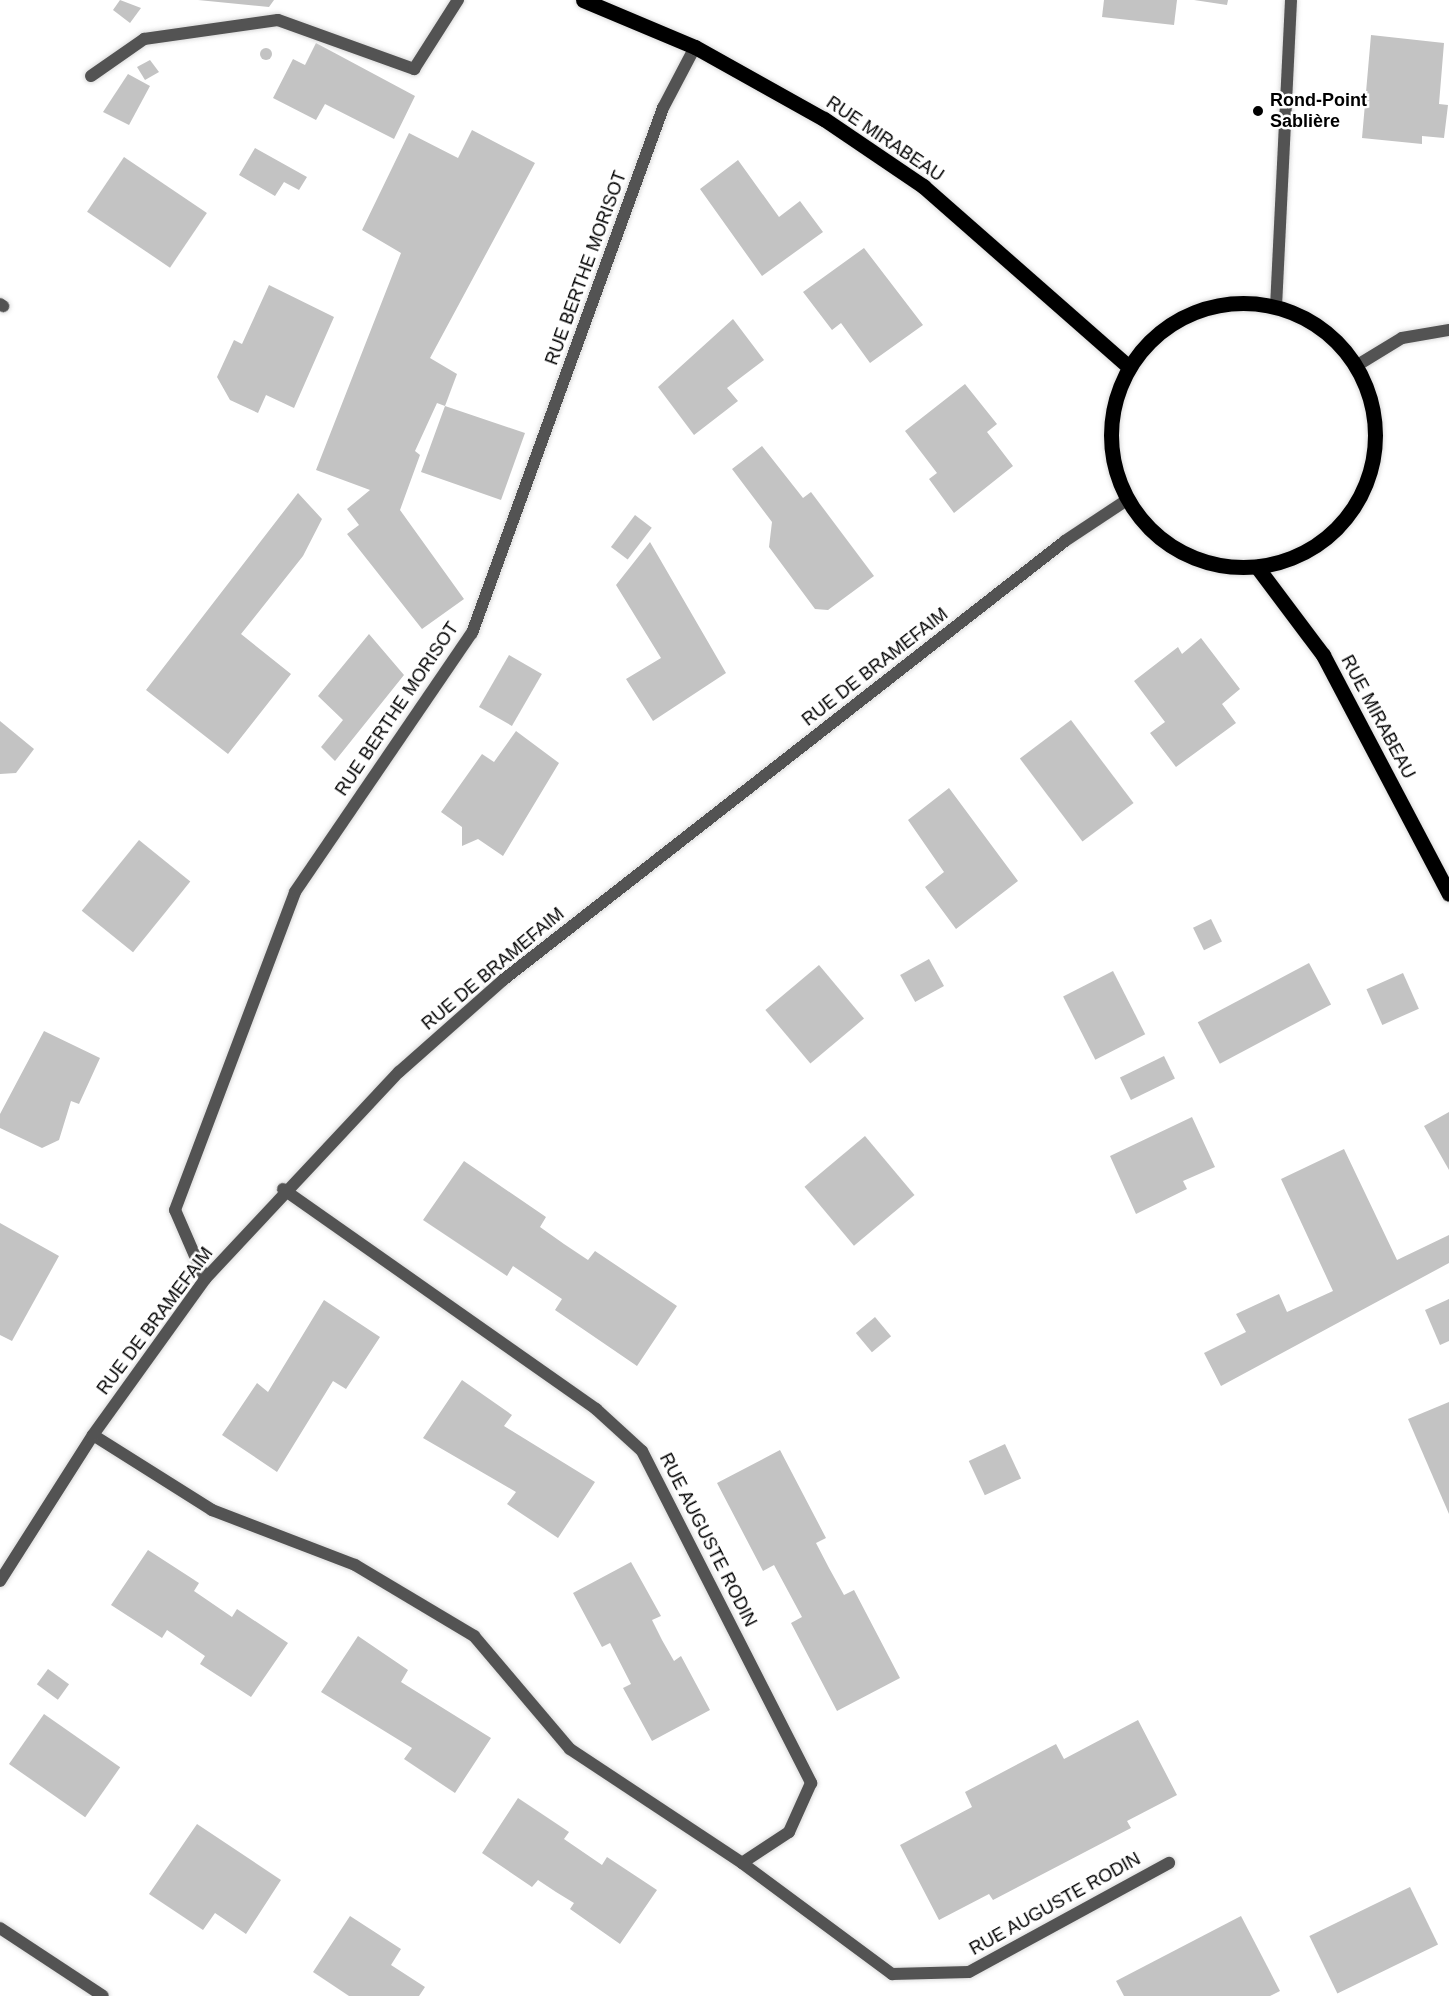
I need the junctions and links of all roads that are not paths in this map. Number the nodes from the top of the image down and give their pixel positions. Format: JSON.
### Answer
{"nodes":[{"id":1,"x":458,"y":0,"type":"edge"},
{"id":2,"x":583,"y":0,"type":"edge"},
{"id":3,"x":1291,"y":0,"type":"edge"},
{"id":4,"x":695,"y":47,"type":"junction"},
{"id":5,"x":91,"y":76,"type":"dead end"},
{"id":6,"x":1276,"y":307,"type":"junction"},
{"id":7,"x":1449,"y":330,"type":"edge"},
{"id":8,"x":1356,"y":366,"type":"junction"},
{"id":9,"x":1129,"y":367,"type":"junction"},
{"id":10,"x":1127,"y":500,"type":"junction"},
{"id":11,"x":1257,"y":567,"type":"junction"},
{"id":12,"x":1449,"y":894,"type":"edge"},
{"id":13,"x":283,"y":1189,"type":"junction"},
{"id":14,"x":205,"y":1279,"type":"junction"},
{"id":15,"x":93,"y":1436,"type":"junction"},
{"id":16,"x":0,"y":1581,"type":"edge"},
{"id":17,"x":742,"y":1863,"type":"junction"},
{"id":18,"x":1169,"y":1863,"type":"dead end"},
{"id":19,"x":0,"y":1928,"type":"edge"},
{"id":20,"x":103,"y":1996,"type":"edge"}],
"edges":[{"from":1,"to":5,"type":"street"},
{"from":2,"to":4,"type":"main road","name":"RUE MIRABEAU"},
{"from":3,"to":6,"type":"street"},
{"from":4,"to":9,"type":"main road","name":"RUE MIRABEAU"},
{"from":4,"to":14,"type":"street","name":"RUE BERTHE MORISOT"},
{"from":6,"to":8,"type":"main road"},
{"from":6,"to":9,"type":"main road"},
{"from":7,"to":8,"type":"street"},
{"from":8,"to":11,"type":"main road"},
{"from":9,"to":10,"type":"main road"},
{"from":10,"to":11,"type":"main road"},
{"from":10,"to":13,"type":"street","name":"RUE DE BRAMEFAIM"},
{"from":11,"to":12,"type":"main road","name":"RUE MIRABEAU"},
{"from":13,"to":14,"type":"street","name":"RUE DE BRAMEFAIM"},
{"from":13,"to":17,"type":"street","name":"RUE AUGUSTE RODIN"},
{"from":14,"to":15,"type":"street","name":"RUE DE BRAMEFAIM"},
{"from":15,"to":16,"type":"street","name":"RUE DE BRAMEFAIM"},
{"from":15,"to":17,"type":"street","name":"RUE AUGUSTE RODIN"},
{"from":17,"to":18,"type":"street","name":"RUE AUGUSTE RODIN"},
{"from":19,"to":20,"type":"street"}]}
